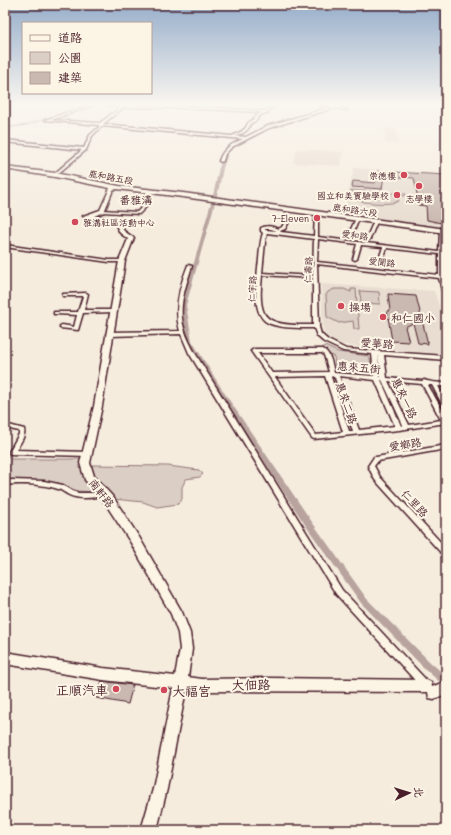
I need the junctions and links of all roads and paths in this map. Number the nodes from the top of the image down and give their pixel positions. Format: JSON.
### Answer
{"nodes":[{"id":1,"x":35,"y":144,"type":"edge"},
{"id":2,"x":87,"y":144,"type":"edge"},
{"id":3,"x":237,"y":144,"type":"edge"},
{"id":4,"x":85,"y":149,"type":"junction"},
{"id":5,"x":221,"y":161,"type":"dead end"},
{"id":6,"x":5,"y":168,"type":"edge"},
{"id":7,"x":55,"y":175,"type":"junction"},
{"id":8,"x":115,"y":188,"type":"junction"},
{"id":9,"x":149,"y":191,"type":"junction"},
{"id":10,"x":214,"y":200,"type":"joint"},
{"id":11,"x":102,"y":211,"type":"junction"},
{"id":12,"x":316,"y":214,"type":"junction"},
{"id":13,"x":357,"y":219,"type":"junction"},
{"id":14,"x":288,"y":220,"type":"dead end"},
{"id":15,"x":375,"y":222,"type":"junction"},
{"id":16,"x":263,"y":231,"type":"joint"},
{"id":17,"x":279,"y":231,"type":"junction"},
{"id":18,"x":444,"y":231,"type":"edge"},
{"id":19,"x":350,"y":236,"type":"dead end"},
{"id":20,"x":316,"y":239,"type":"junction"},
{"id":21,"x":368,"y":239,"type":"dead end"},
{"id":22,"x":359,"y":244,"type":"junction"},
{"id":23,"x":5,"y":246,"type":"edge"},
{"id":24,"x":385,"y":247,"type":"junction"},
{"id":25,"x":443,"y":254,"type":"edge"},
{"id":26,"x":355,"y":259,"type":"dead end"},
{"id":27,"x":122,"y":261,"type":"junction"},
{"id":28,"x":380,"y":262,"type":"dead end"},
{"id":29,"x":316,"y":263,"type":"junction"},
{"id":30,"x":190,"y":266,"type":"dead end"},
{"id":31,"x":260,"y":274,"type":"junction"},
{"id":32,"x":315,"y":277,"type":"junction"},
{"id":33,"x":443,"y":277,"type":"edge"},
{"id":34,"x":65,"y":295,"type":"dead end"},
{"id":35,"x":446,"y":299,"type":"edge"},
{"id":36,"x":113,"y":311,"type":"junction"},
{"id":37,"x":56,"y":313,"type":"dead end"},
{"id":38,"x":81,"y":313,"type":"junction"},
{"id":39,"x":62,"y":327,"type":"dead end"},
{"id":40,"x":316,"y":327,"type":"junction"},
{"id":41,"x":182,"y":332,"type":"junction"},
{"id":42,"x":109,"y":334,"type":"junction"},
{"id":43,"x":378,"y":353,"type":"junction"},
{"id":44,"x":446,"y":358,"type":"edge"},
{"id":45,"x":332,"y":374,"type":"junction"},
{"id":46,"x":271,"y":375,"type":"junction"},
{"id":47,"x":377,"y":378,"type":"junction"},
{"id":48,"x":384,"y":379,"type":"junction"},
{"id":49,"x":424,"y":382,"type":"junction"},
{"id":50,"x":434,"y":383,"type":"junction"},
{"id":51,"x":446,"y":385,"type":"edge"},
{"id":52,"x":446,"y":406,"type":"edge"},
{"id":53,"x":445,"y":421,"type":"edge"},
{"id":54,"x":5,"y":426,"type":"edge"},
{"id":55,"x":407,"y":427,"type":"junction"},
{"id":56,"x":399,"y":428,"type":"junction"},
{"id":57,"x":357,"y":433,"type":"junction"},
{"id":58,"x":347,"y":434,"type":"junction"},
{"id":59,"x":444,"y":450,"type":"edge"},
{"id":60,"x":88,"y":454,"type":"junction"},
{"id":61,"x":371,"y":466,"type":"joint"},
{"id":62,"x":5,"y":483,"type":"edge"},
{"id":63,"x":103,"y":492,"type":"junction"},
{"id":64,"x":446,"y":552,"type":"edge"},
{"id":65,"x":5,"y":658,"type":"edge"},
{"id":66,"x":181,"y":683,"type":"junction"},
{"id":67,"x":436,"y":689,"type":"edge"},
{"id":68,"x":149,"y":830,"type":"edge"}],
"edges":[{"from":1,"to":4,"type":"street"},
{"from":2,"to":4,"type":"street"},
{"from":3,"to":5,"type":"street"},
{"from":4,"to":7,"type":"street"},
{"from":6,"to":7,"type":"street","name":"鹿和路五段"},
{"from":7,"to":8,"type":"street","name":"鹿和路五段"},
{"from":8,"to":9,"type":"street","name":"鹿和路五段"},
{"from":8,"to":11,"type":"street"},
{"from":9,"to":10,"type":"street","name":"鹿和路五段"},
{"from":9,"to":11,"type":"street"},
{"from":10,"to":12,"type":"street","name":"鹿和路六段"},
{"from":11,"to":27,"type":"street","name":"南軒路"},
{"from":12,"to":13,"type":"street","name":"鹿和路六段"},
{"from":12,"to":20,"type":"street","name":"仁壽路"},
{"from":13,"to":15,"type":"street","name":"鹿和路六段"},
{"from":13,"to":19,"type":"street"},
{"from":14,"to":17,"type":"street"},
{"from":15,"to":18,"type":"street","name":"鹿和路六段"},
{"from":15,"to":21,"type":"street"},
{"from":16,"to":17,"type":"street","name":"愛和路"},
{"from":16,"to":31,"type":"street","name":"仁宇路"},
{"from":17,"to":20,"type":"street","name":"愛和路"},
{"from":18,"to":25,"type":"street"},
{"from":20,"to":22,"type":"street","name":"愛和路"},
{"from":20,"to":29,"type":"street","name":"仁壽路"},
{"from":22,"to":24,"type":"street","name":"愛和路"},
{"from":22,"to":26,"type":"street"},
{"from":23,"to":27,"type":"street"},
{"from":24,"to":25,"type":"street","name":"愛和路"},
{"from":24,"to":28,"type":"street"},
{"from":25,"to":33,"type":"street"},
{"from":27,"to":36,"type":"street","name":"南軒路"},
{"from":29,"to":32,"type":"street","name":"仁壽路"},
{"from":29,"to":33,"type":"street","name":"愛聞路"},
{"from":30,"to":41,"type":"street"},
{"from":31,"to":32,"type":"street"},
{"from":31,"to":40,"type":"street","name":"仁宇路"},
{"from":32,"to":40,"type":"street","name":"仁壽路"},
{"from":33,"to":35,"type":"street"},
{"from":34,"to":38,"type":"street"},
{"from":36,"to":38,"type":"street"},
{"from":36,"to":42,"type":"street","name":"南軒路"},
{"from":37,"to":38,"type":"street"},
{"from":38,"to":39,"type":"street"},
{"from":40,"to":43,"type":"street","name":"愛華路"},
{"from":41,"to":42,"type":"street"},
{"from":41,"to":67,"type":"street"},
{"from":42,"to":60,"type":"street","name":"南軒路"},
{"from":43,"to":44,"type":"street","name":"愛華路"},
{"from":43,"to":47,"type":"street","name":"惠來一路"},
{"from":43,"to":48,"type":"street","name":"惠來一路"},
{"from":45,"to":46,"type":"street","name":"惠來五街"},
{"from":45,"to":46,"type":"street"},
{"from":45,"to":47,"type":"street","name":"惠來五街"},
{"from":45,"to":57,"type":"street","name":"惠來二路"},
{"from":45,"to":58,"type":"street","name":"惠來二路"},
{"from":46,"to":58,"type":"street"},
{"from":47,"to":48,"type":"street","name":"惠來五街"},
{"from":47,"to":56,"type":"street","name":"惠來一路"},
{"from":48,"to":49,"type":"street","name":"惠來五街"},
{"from":48,"to":55,"type":"street","name":"惠來一路"},
{"from":49,"to":50,"type":"street","name":"惠來五街"},
{"from":49,"to":53,"type":"street"},
{"from":50,"to":51,"type":"street","name":"惠來五街"},
{"from":50,"to":52,"type":"street"},
{"from":53,"to":55,"type":"street"},
{"from":54,"to":60,"type":"street"},
{"from":55,"to":56,"type":"street"},
{"from":56,"to":57,"type":"street"},
{"from":57,"to":58,"type":"street"},
{"from":59,"to":61,"type":"street","name":"愛鄉路"},
{"from":60,"to":63,"type":"street","name":"南軒路"},
{"from":61,"to":64,"type":"street","name":"仁里路"},
{"from":62,"to":63,"type":"street"},
{"from":63,"to":66,"type":"street","name":"南軒路"},
{"from":65,"to":66,"type":"street","name":"大佃路"},
{"from":66,"to":67,"type":"street","name":"大佃路"},
{"from":66,"to":68,"type":"street","name":"南軒路"}]}
